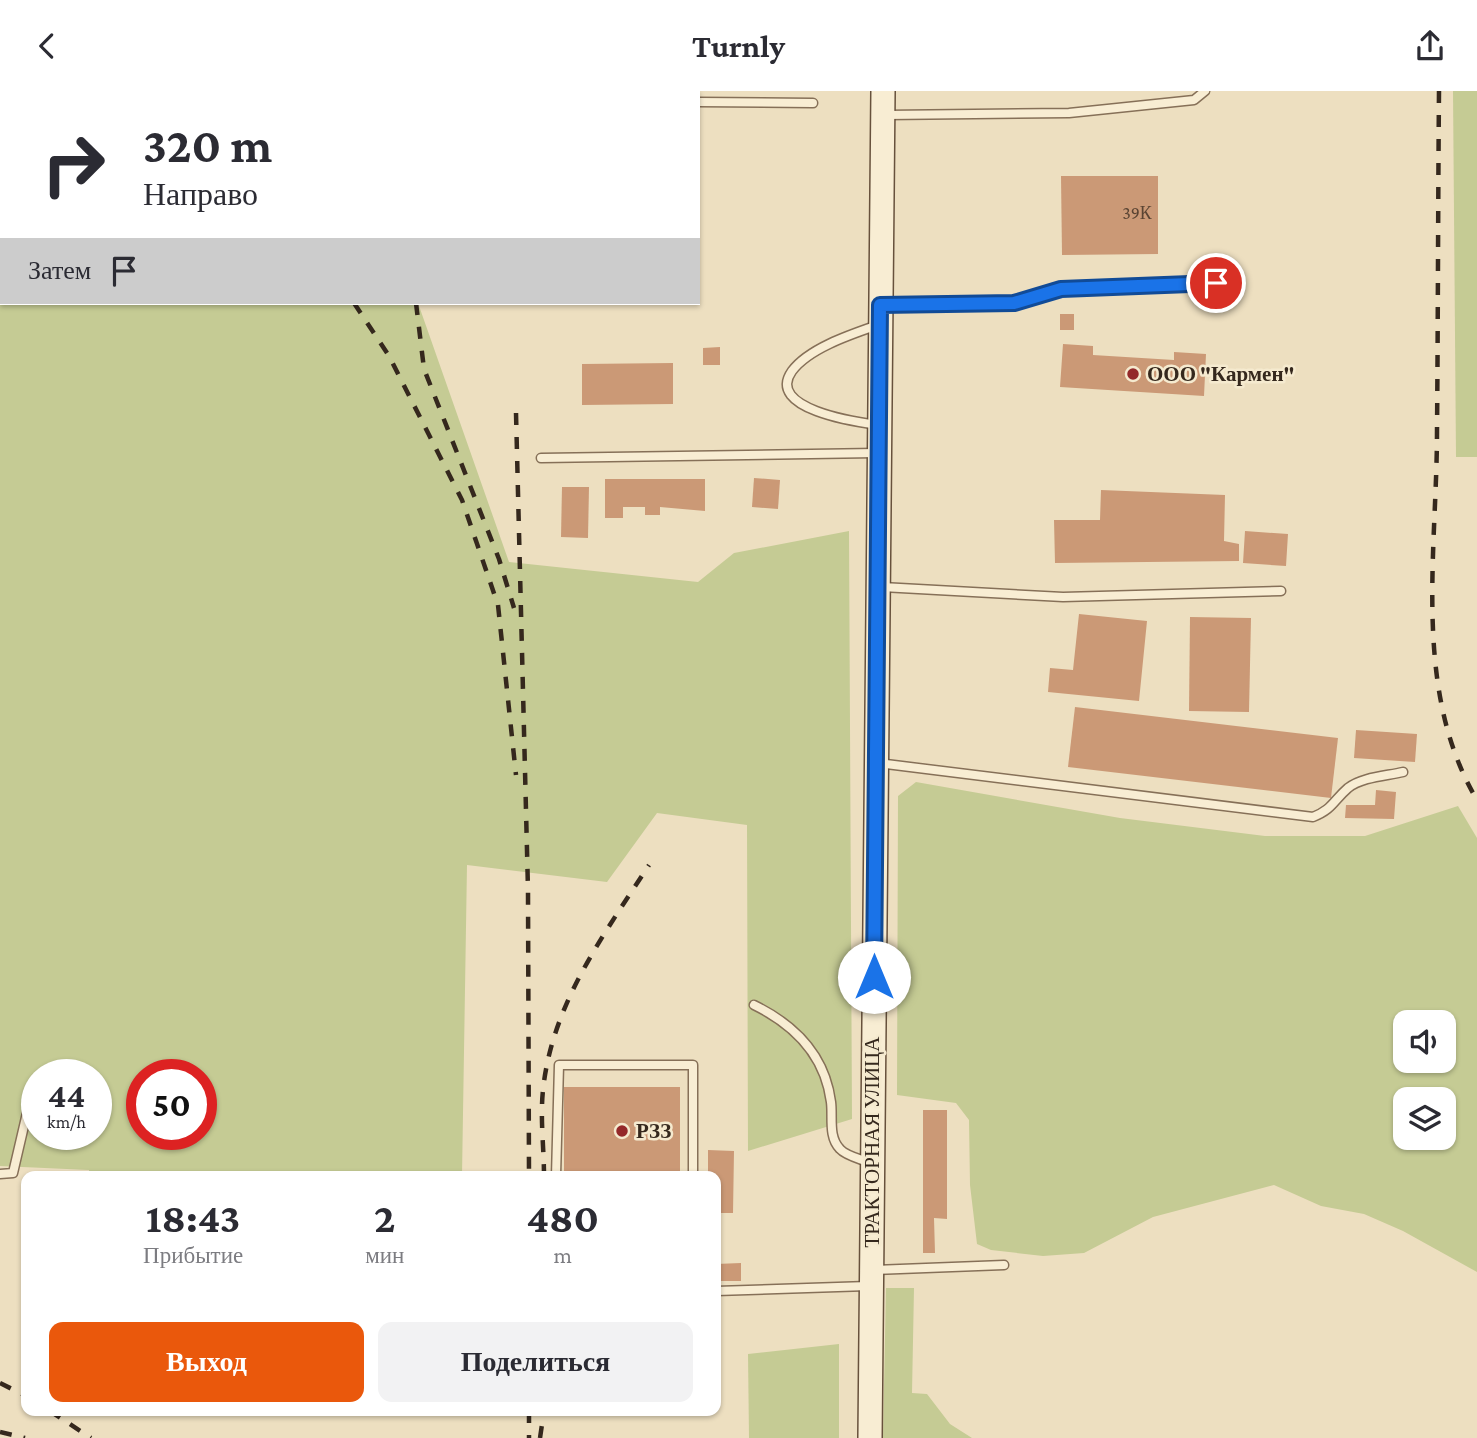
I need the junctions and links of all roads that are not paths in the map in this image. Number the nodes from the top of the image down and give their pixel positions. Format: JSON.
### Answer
{"nodes":[{"id":1,"x":883,"y":91,"type":"edge"},
{"id":2,"x":1205,"y":91,"type":"edge"},
{"id":3,"x":700,"y":101,"type":"edge"},
{"id":4,"x":813,"y":103,"type":"dead end"},
{"id":5,"x":883,"y":115,"type":"junction"},
{"id":6,"x":1240,"y":282,"type":"dead end"},
{"id":7,"x":880,"y":314,"type":"junction"},
{"id":8,"x":880,"y":425,"type":"junction"},
{"id":9,"x":879,"y":453,"type":"junction"},
{"id":10,"x":541,"y":458,"type":"dead end"},
{"id":11,"x":879,"y":587,"type":"junction"},
{"id":12,"x":1280,"y":591,"type":"dead end"},
{"id":13,"x":875,"y":762,"type":"junction"},
{"id":14,"x":1403,"y":772,"type":"dead end"},
{"id":15,"x":754,"y":1005,"type":"dead end"},
{"id":16,"x":21,"y":1139,"type":"edge"},
{"id":17,"x":872,"y":1164,"type":"junction"},
{"id":18,"x":556,"y":1171,"type":"edge"},
{"id":19,"x":693,"y":1171,"type":"edge"},
{"id":20,"x":0,"y":1174,"type":"edge"},
{"id":21,"x":1004,"y":1265,"type":"dead end"},
{"id":22,"x":872,"y":1278,"type":"junction"},
{"id":23,"x":721,"y":1291,"type":"edge"},
{"id":24,"x":870,"y":1438,"type":"edge"}],
"edges":[{"from":1,"to":5,"type":"main road","name":"ТРАКТОРНАЯ УЛИЦА"},
{"from":2,"to":5,"type":"lane"},
{"from":3,"to":4,"type":"lane"},
{"from":5,"to":7,"type":"main road","name":"ТРАКТОРНАЯ УЛИЦА"},
{"from":6,"to":7,"type":"lane"},
{"from":7,"to":8,"type":"main road","name":"ТРАКТОРНАЯ УЛИЦА"},
{"from":7,"to":8,"type":"lane"},
{"from":8,"to":9,"type":"main road","name":"ТРАКТОРНАЯ УЛИЦА"},
{"from":9,"to":10,"type":"lane"},
{"from":9,"to":11,"type":"main road","name":"ТРАКТОРНАЯ УЛИЦА"},
{"from":11,"to":12,"type":"lane"},
{"from":11,"to":13,"type":"main road","name":"ТРАКТОРНАЯ УЛИЦА"},
{"from":13,"to":14,"type":"lane"},
{"from":13,"to":17,"type":"main road","name":"ТРАКТОРНАЯ УЛИЦА"},
{"from":15,"to":17,"type":"lane"},
{"from":16,"to":20,"type":"lane"},
{"from":17,"to":22,"type":"main road","name":"ТРАКТОРНАЯ УЛИЦА"},
{"from":18,"to":19,"type":"lane"},
{"from":21,"to":22,"type":"lane"},
{"from":22,"to":23,"type":"lane"},
{"from":22,"to":24,"type":"main road","name":"ТРАКТОРНАЯ УЛИЦА"}]}
